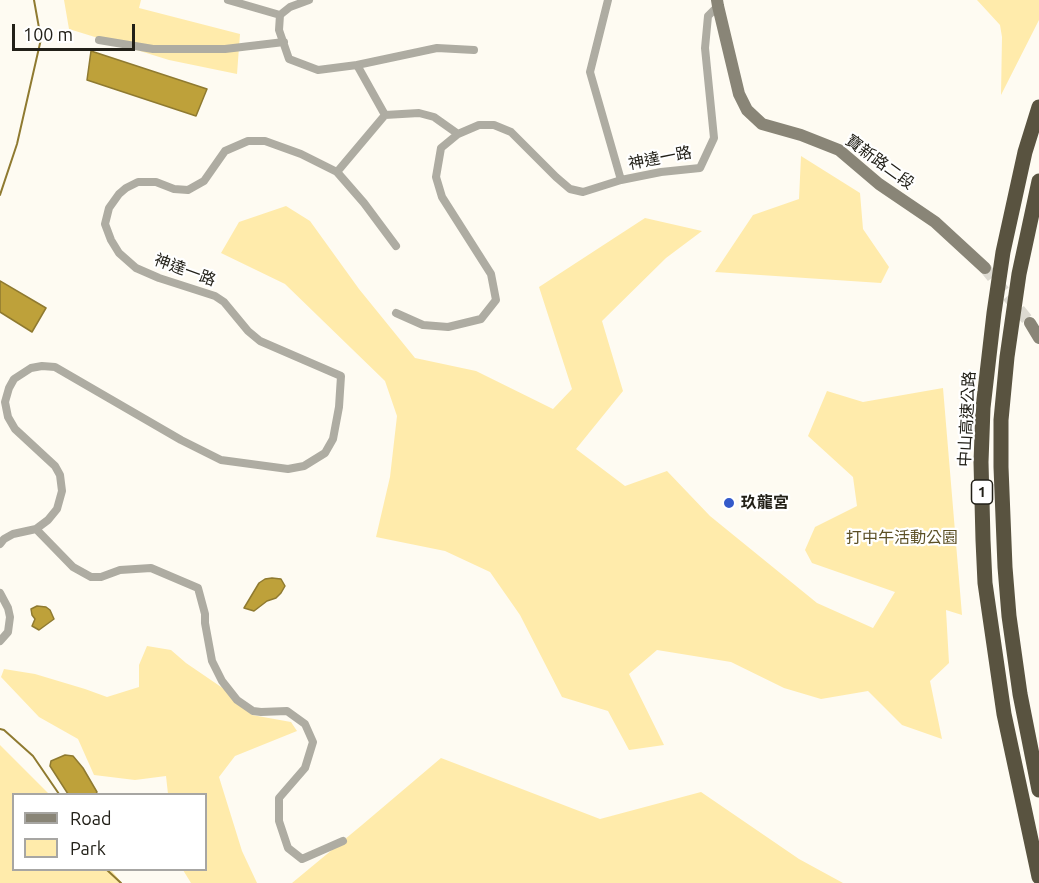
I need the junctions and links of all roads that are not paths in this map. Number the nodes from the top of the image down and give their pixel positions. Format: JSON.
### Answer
{"nodes":[{"id":1,"x":228,"y":0,"type":"edge"},
{"id":2,"x":309,"y":0,"type":"edge"},
{"id":3,"x":608,"y":0,"type":"edge"},
{"id":4,"x":717,"y":3,"type":"edge"},
{"id":5,"x":280,"y":15,"type":"junction"},
{"id":6,"x":99,"y":40,"type":"dead end"},
{"id":7,"x":284,"y":42,"type":"junction"},
{"id":8,"x":474,"y":50,"type":"dead end"},
{"id":9,"x":357,"y":65,"type":"junction"},
{"id":10,"x":1039,"y":107,"type":"edge"},
{"id":11,"x":385,"y":115,"type":"junction"},
{"id":12,"x":458,"y":134,"type":"junction"},
{"id":13,"x":338,"y":172,"type":"junction"},
{"id":14,"x":621,"y":180,"type":"junction"},
{"id":15,"x":1039,"y":181,"type":"edge"},
{"id":16,"x":396,"y":246,"type":"dead end"},
{"id":17,"x":985,"y":268,"type":"tunnel mouth"},
{"id":18,"x":396,"y":313,"type":"dead end"},
{"id":19,"x":1030,"y":323,"type":"tunnel mouth"},
{"id":20,"x":1039,"y":338,"type":"edge"},
{"id":21,"x":36,"y":529,"type":"junction"},
{"id":22,"x":0,"y":544,"type":"edge"},
{"id":23,"x":0,"y":593,"type":"edge"},
{"id":24,"x":0,"y":641,"type":"edge"},
{"id":25,"x":1039,"y":790,"type":"edge"},
{"id":26,"x":343,"y":841,"type":"dead end"},
{"id":27,"x":1039,"y":877,"type":"edge"}],
"edges":[{"from":1,"to":5,"type":"street"},
{"from":2,"to":5,"type":"street"},
{"from":3,"to":14,"type":"street"},
{"from":4,"to":14,"type":"street","name":"神達一路"},
{"from":4,"to":17,"type":"street","name":"寶新路二段"},
{"from":5,"to":7,"type":"street"},
{"from":6,"to":7,"type":"street"},
{"from":7,"to":9,"type":"street"},
{"from":8,"to":9,"type":"street"},
{"from":9,"to":11,"type":"street"},
{"from":10,"to":27,"type":"highway","name":"中山高速公路","number":"1"},
{"from":11,"to":12,"type":"street"},
{"from":11,"to":13,"type":"street"},
{"from":12,"to":14,"type":"street","name":"神達一路"},
{"from":12,"to":18,"type":"street"},
{"from":13,"to":16,"type":"street"},
{"from":13,"to":21,"type":"street","name":"神達一路"},
{"from":15,"to":25,"type":"highway","number":"1"},
{"from":19,"to":20,"type":"street"},
{"from":21,"to":22,"type":"street","name":"神達一路"},
{"from":21,"to":26,"type":"street"},
{"from":23,"to":24,"type":"street"}]}
